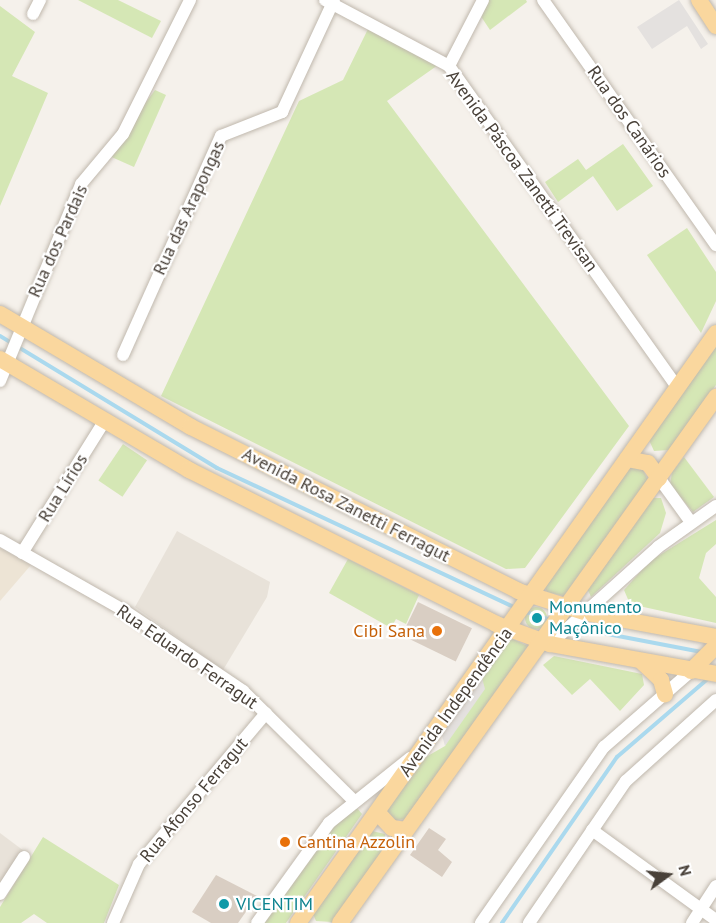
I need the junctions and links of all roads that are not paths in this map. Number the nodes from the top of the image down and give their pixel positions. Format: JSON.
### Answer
{"nodes":[{"id":1,"x":40,"y":0,"type":"edge"},
{"id":2,"x":190,"y":0,"type":"edge"},
{"id":3,"x":483,"y":0,"type":"edge"},
{"id":4,"x":543,"y":0,"type":"edge"},
{"id":5,"x":699,"y":0,"type":"edge"},
{"id":6,"x":331,"y":1,"type":"edge"},
{"id":7,"x":33,"y":14,"type":"dead end"},
{"id":8,"x":716,"y":26,"type":"edge"},
{"id":9,"x":449,"y":66,"type":"junction"},
{"id":10,"x":716,"y":244,"type":"edge"},
{"id":11,"x":0,"y":314,"type":"edge"},
{"id":12,"x":21,"y":327,"type":"junction"},
{"id":13,"x":716,"y":333,"type":"edge"},
{"id":14,"x":123,"y":355,"type":"dead end"},
{"id":15,"x":5,"y":362,"type":"edge"},
{"id":16,"x":0,"y":381,"type":"edge"},
{"id":17,"x":678,"y":388,"type":"junction"},
{"id":18,"x":716,"y":397,"type":"edge"},
{"id":19,"x":104,"y":422,"type":"junction"},
{"id":20,"x":627,"y":459,"type":"junction"},
{"id":21,"x":659,"y":478,"type":"junction"},
{"id":22,"x":716,"y":506,"type":"edge"},
{"id":23,"x":690,"y":521,"type":"junction"},
{"id":24,"x":0,"y":540,"type":"edge"},
{"id":25,"x":22,"y":553,"type":"junction"},
{"id":26,"x":532,"y":597,"type":"junction"},
{"id":27,"x":571,"y":601,"type":"junction"},
{"id":28,"x":592,"y":609,"type":"junction"},
{"id":29,"x":509,"y":629,"type":"junction"},
{"id":30,"x":716,"y":637,"type":"edge"},
{"id":31,"x":547,"y":643,"type":"junction"},
{"id":32,"x":716,"y":646,"type":"edge"},
{"id":33,"x":638,"y":659,"type":"junction"},
{"id":34,"x":691,"y":671,"type":"junction"},
{"id":35,"x":716,"y":674,"type":"edge"},
{"id":36,"x":665,"y":694,"type":"junction"},
{"id":37,"x":716,"y":700,"type":"edge"},
{"id":38,"x":266,"y":713,"type":"junction"},
{"id":39,"x":416,"y":753,"type":"junction"},
{"id":40,"x":354,"y":801,"type":"junction"},
{"id":41,"x":377,"y":812,"type":"junction"},
{"id":42,"x":406,"y":830,"type":"junction"},
{"id":43,"x":592,"y":830,"type":"junction"},
{"id":44,"x":24,"y":857,"type":"dead end"},
{"id":45,"x":716,"y":886,"type":"edge"},
{"id":46,"x":0,"y":894,"type":"edge"},
{"id":47,"x":701,"y":909,"type":"junction"},
{"id":48,"x":716,"y":920,"type":"edge"},
{"id":49,"x":113,"y":923,"type":"edge"},
{"id":50,"x":257,"y":923,"type":"edge"},
{"id":51,"x":298,"y":923,"type":"edge"},
{"id":52,"x":340,"y":923,"type":"edge"},
{"id":53,"x":482,"y":923,"type":"edge"},
{"id":54,"x":529,"y":923,"type":"edge"},
{"id":55,"x":692,"y":923,"type":"edge"}],
"edges":[{"from":1,"to":7,"type":"street"},
{"from":2,"to":12,"type":"street","name":"Rua dos Pardais"},
{"from":3,"to":9,"type":"street"},
{"from":4,"to":10,"type":"street","name":"Rua dos Canários"},
{"from":5,"to":8,"type":"main road"},
{"from":6,"to":9,"type":"street","name":"Avenida Páscoa Zanetti Trevisan"},
{"from":6,"to":14,"type":"street","name":"Rua das Arapongas"},
{"from":9,"to":17,"type":"street","name":"Avenida Páscoa Zanetti Trevisan"},
{"from":11,"to":12,"type":"main road","name":"Avenida Rosa Zanetti Ferragut"},
{"from":12,"to":15,"type":"street","name":"Rua dos Pardais"},
{"from":12,"to":26,"type":"main road","name":"Avenida Rosa Zanetti Ferragut"},
{"from":13,"to":17,"type":"main road","name":"Avenida Independência"},
{"from":15,"to":16,"type":"street","name":"Rua dos Pardais"},
{"from":15,"to":19,"type":"main road"},
{"from":17,"to":20,"type":"main road","name":"Avenida Independência"},
{"from":18,"to":21,"type":"main road","name":"Avenida Independência"},
{"from":19,"to":25,"type":"street","name":"Rua Lírios"},
{"from":19,"to":29,"type":"main road"},
{"from":20,"to":21,"type":"main road"},
{"from":20,"to":26,"type":"main road","name":"Avenida Independência"},
{"from":21,"to":23,"type":"street"},
{"from":21,"to":27,"type":"main road","name":"Avenida Independência"},
{"from":22,"to":23,"type":"street"},
{"from":23,"to":28,"type":"street"},
{"from":24,"to":25,"type":"street","name":"Rua Eduardo Ferragut"},
{"from":25,"to":38,"type":"street","name":"Rua Eduardo Ferragut"},
{"from":26,"to":27,"type":"main road","name":"Avenida Rosa Zanetti Ferragut"},
{"from":26,"to":29,"type":"main road","name":"Avenida Independência"},
{"from":27,"to":28,"type":"main road","name":"Avenida Rosa Zanetti Ferragut"},
{"from":27,"to":31,"type":"main road","name":"Avenida Independência"},
{"from":28,"to":30,"type":"main road","name":"Avenida Rosa Zanetti Ferragut"},
{"from":28,"to":31,"type":"street"},
{"from":29,"to":31,"type":"main road"},
{"from":29,"to":39,"type":"main road","name":"Avenida Independência"},
{"from":31,"to":33,"type":"main road"},
{"from":31,"to":42,"type":"main road","name":"Avenida Independência"},
{"from":32,"to":34,"type":"main road"},
{"from":33,"to":34,"type":"main road"},
{"from":33,"to":36,"type":"main road"},
{"from":34,"to":35,"type":"main road"},
{"from":34,"to":36,"type":"street"},
{"from":36,"to":53,"type":"street"},
{"from":37,"to":43,"type":"street"},
{"from":38,"to":40,"type":"street","name":"Rua Eduardo Ferragut"},
{"from":38,"to":49,"type":"street","name":"Rua Afonso Ferragut"},
{"from":39,"to":40,"type":"street"},
{"from":39,"to":41,"type":"main road","name":"Avenida Independência"},
{"from":40,"to":50,"type":"street"},
{"from":41,"to":42,"type":"main road"},
{"from":41,"to":51,"type":"main road","name":"Avenida Independência"},
{"from":42,"to":52,"type":"main road","name":"Avenida Independência"},
{"from":43,"to":47,"type":"street"},
{"from":43,"to":54,"type":"street"},
{"from":44,"to":46,"type":"street"},
{"from":45,"to":47,"type":"street"},
{"from":47,"to":48,"type":"street"},
{"from":47,"to":55,"type":"street"}]}
